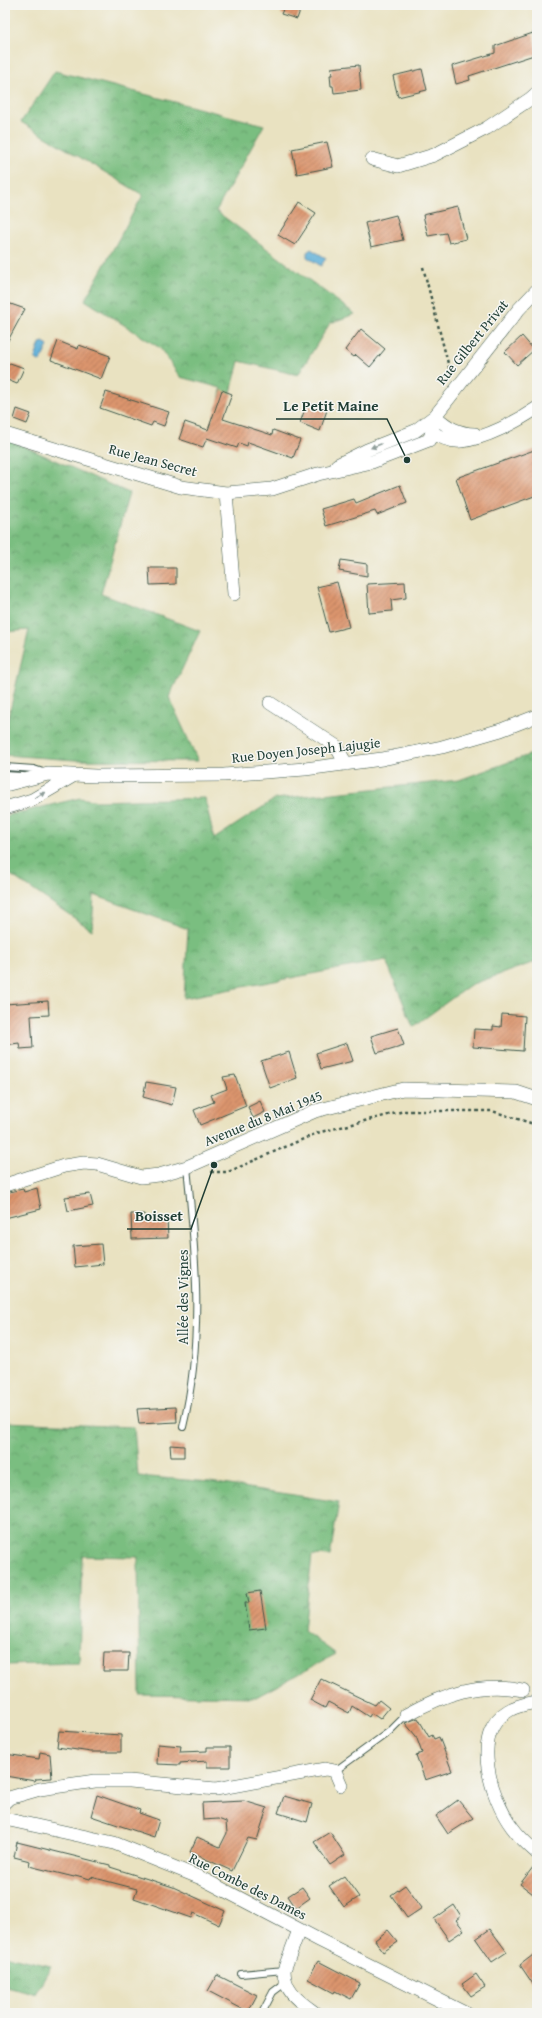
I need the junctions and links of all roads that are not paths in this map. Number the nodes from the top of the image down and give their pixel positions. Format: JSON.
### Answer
{"nodes":[{"id":1,"x":537,"y":93,"type":"edge"},
{"id":2,"x":372,"y":159,"type":"dead end"},
{"id":3,"x":537,"y":290,"type":"edge"},
{"id":4,"x":537,"y":408,"type":"edge"},
{"id":5,"x":435,"y":416,"type":"junction"},
{"id":6,"x":432,"y":432,"type":"junction"},
{"id":7,"x":5,"y":434,"type":"edge"},
{"id":8,"x":484,"y":434,"type":"junction"},
{"id":9,"x":318,"y":474,"type":"junction"},
{"id":10,"x":226,"y":493,"type":"junction"},
{"id":11,"x":234,"y":594,"type":"dead end"},
{"id":12,"x":270,"y":703,"type":"dead end"},
{"id":13,"x":537,"y":716,"type":"edge"},
{"id":14,"x":346,"y":764,"type":"junction"},
{"id":15,"x":5,"y":767,"type":"edge"},
{"id":16,"x":48,"y":774,"type":"junction"},
{"id":17,"x":5,"y":775,"type":"edge"},
{"id":18,"x":73,"y":776,"type":"junction"},
{"id":19,"x":5,"y":785,"type":"edge"},
{"id":20,"x":5,"y":808,"type":"edge"},
{"id":21,"x":537,"y":1099,"type":"edge"},
{"id":22,"x":187,"y":1167,"type":"junction"},
{"id":23,"x":5,"y":1185,"type":"edge"},
{"id":24,"x":183,"y":1428,"type":"dead end"},
{"id":25,"x":523,"y":1690,"type":"dead end"},
{"id":26,"x":537,"y":1702,"type":"edge"},
{"id":27,"x":406,"y":1715,"type":"joint"},
{"id":28,"x":335,"y":1772,"type":"junction"},
{"id":29,"x":341,"y":1785,"type":"dead end"},
{"id":30,"x":5,"y":1802,"type":"edge"},
{"id":31,"x":5,"y":1819,"type":"edge"},
{"id":32,"x":537,"y":1853,"type":"edge"},
{"id":33,"x":298,"y":1930,"type":"junction"},
{"id":34,"x":241,"y":1974,"type":"dead end"},
{"id":35,"x":284,"y":1976,"type":"junction"},
{"id":36,"x":262,"y":2013,"type":"edge"},
{"id":37,"x":315,"y":2013,"type":"edge"},
{"id":38,"x":464,"y":2013,"type":"edge"}],
"edges":[{"from":1,"to":2,"type":"street"},
{"from":3,"to":5,"type":"street","name":"Rue Gilbert Privat"},
{"from":4,"to":8,"type":"street"},
{"from":5,"to":6,"type":"street"},
{"from":5,"to":8,"type":"street"},
{"from":5,"to":9,"type":"street","name":"Rue Jean Secret","one_way":true},
{"from":6,"to":8,"type":"street"},
{"from":6,"to":9,"type":"street","name":"Rue Jean Secret"},
{"from":7,"to":10,"type":"street","name":"Rue Jean Secret"},
{"from":9,"to":10,"type":"street","name":"Rue Jean Secret"},
{"from":10,"to":11,"type":"street"},
{"from":12,"to":14,"type":"street"},
{"from":13,"to":14,"type":"street","name":"Rue Doyen Joseph Lajugie"},
{"from":14,"to":18,"type":"street","name":"Rue Doyen Joseph Lajugie"},
{"from":15,"to":16,"type":"lane"},
{"from":16,"to":17,"type":"lane"},
{"from":16,"to":18,"type":"street","name":"Rue Doyen Joseph Lajugie"},
{"from":16,"to":19,"type":"street","name":"Rue Doyen Joseph Lajugie"},
{"from":20,"to":18,"type":"street","name":"Rue Doyen Joseph Lajugie","one_way":true},
{"from":21,"to":22,"type":"street","name":"Avenue du 8 Mai 1945"},
{"from":22,"to":23,"type":"street","name":"Avenue du 8 Mai 1945"},
{"from":22,"to":24,"type":"lane","name":"Allée des Vignes"},
{"from":25,"to":27,"type":"street"},
{"from":26,"to":32,"type":"street"},
{"from":27,"to":28,"type":"lane"},
{"from":28,"to":29,"type":"street"},
{"from":28,"to":30,"type":"street"},
{"from":31,"to":33,"type":"street","name":"Rue Combe des Dames"},
{"from":33,"to":35,"type":"street"},
{"from":33,"to":38,"type":"street","name":"Rue Combe des Dames"},
{"from":34,"to":35,"type":"lane"},
{"from":35,"to":36,"type":"lane"},
{"from":35,"to":37,"type":"street"}]}
